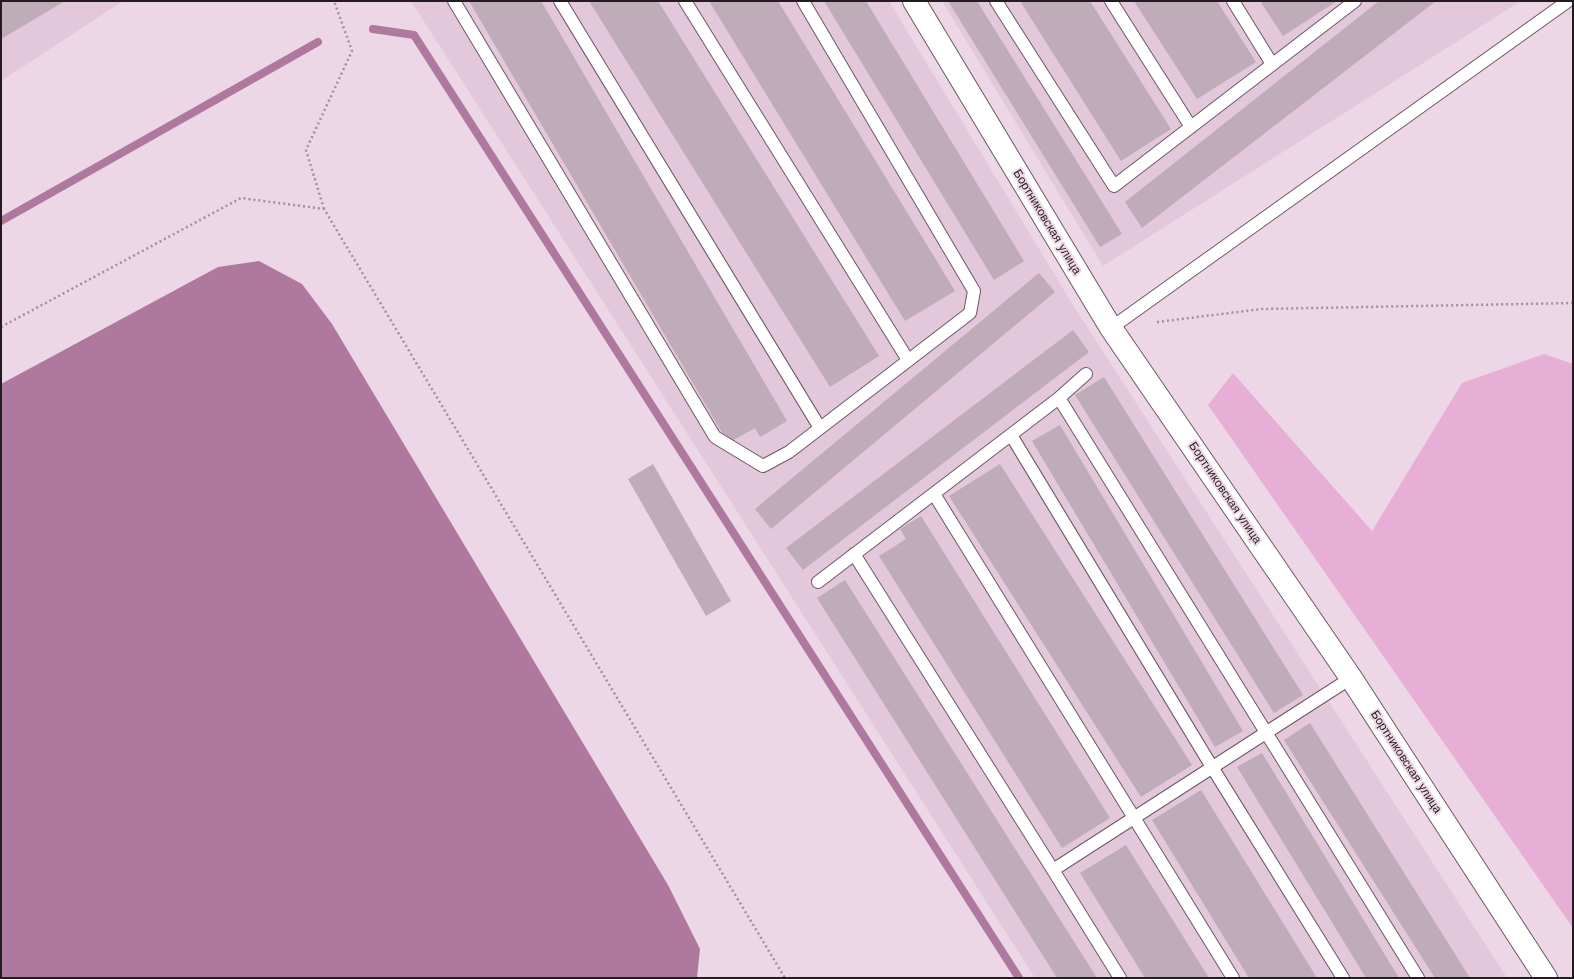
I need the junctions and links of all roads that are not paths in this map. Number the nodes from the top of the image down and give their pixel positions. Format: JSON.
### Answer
{"nodes":[{"id":1,"x":454,"y":1,"type":"edge"},
{"id":2,"x":560,"y":1,"type":"edge"},
{"id":3,"x":685,"y":1,"type":"edge"},
{"id":4,"x":803,"y":1,"type":"edge"},
{"id":5,"x":914,"y":1,"type":"edge"},
{"id":6,"x":996,"y":1,"type":"edge"},
{"id":7,"x":1112,"y":1,"type":"edge"},
{"id":8,"x":1233,"y":1,"type":"edge"},
{"id":9,"x":1355,"y":1,"type":"edge"},
{"id":10,"x":1568,"y":1,"type":"edge"},
{"id":11,"x":1573,"y":10,"type":"edge"},
{"id":12,"x":1272,"y":64,"type":"junction"},
{"id":13,"x":1191,"y":127,"type":"junction"},
{"id":14,"x":1111,"y":328,"type":"junction"},
{"id":15,"x":908,"y":360,"type":"junction"},
{"id":16,"x":1086,"y":374,"type":"dead end"},
{"id":17,"x":1059,"y":398,"type":"junction"},
{"id":18,"x":820,"y":428,"type":"junction"},
{"id":19,"x":1011,"y":435,"type":"junction"},
{"id":20,"x":934,"y":494,"type":"junction"},
{"id":21,"x":854,"y":554,"type":"junction"},
{"id":22,"x":818,"y":582,"type":"dead end"},
{"id":23,"x":1351,"y":678,"type":"junction"},
{"id":24,"x":1267,"y":732,"type":"junction"},
{"id":25,"x":1212,"y":768,"type":"junction"},
{"id":26,"x":1133,"y":818,"type":"junction"},
{"id":27,"x":1053,"y":870,"type":"junction"},
{"id":28,"x":1120,"y":978,"type":"edge"},
{"id":29,"x":1233,"y":978,"type":"edge"},
{"id":30,"x":1343,"y":978,"type":"edge"},
{"id":31,"x":1418,"y":978,"type":"edge"},
{"id":32,"x":1546,"y":978,"type":"edge"}],
"edges":[{"from":1,"to":18,"type":"lane"},
{"from":2,"to":18,"type":"lane"},
{"from":3,"to":15,"type":"lane"},
{"from":4,"to":15,"type":"lane"},
{"from":5,"to":14,"type":"street","name":"Бортниковская улица"},
{"from":6,"to":13,"type":"lane"},
{"from":7,"to":13,"type":"lane"},
{"from":8,"to":12,"type":"lane"},
{"from":9,"to":12,"type":"lane"},
{"from":10,"to":11,"type":"lane"},
{"from":10,"to":14,"type":"lane"},
{"from":12,"to":13,"type":"lane"},
{"from":14,"to":23,"type":"street","name":"Бортниковская улица"},
{"from":15,"to":18,"type":"lane"},
{"from":16,"to":17,"type":"lane"},
{"from":17,"to":19,"type":"lane"},
{"from":17,"to":24,"type":"lane"},
{"from":19,"to":20,"type":"lane"},
{"from":19,"to":25,"type":"lane"},
{"from":20,"to":21,"type":"lane"},
{"from":20,"to":26,"type":"lane"},
{"from":21,"to":22,"type":"lane"},
{"from":21,"to":27,"type":"lane"},
{"from":23,"to":24,"type":"lane"},
{"from":23,"to":32,"type":"street","name":"Бортниковская улица"},
{"from":24,"to":25,"type":"lane"},
{"from":24,"to":31,"type":"lane"},
{"from":25,"to":26,"type":"lane"},
{"from":25,"to":30,"type":"lane"},
{"from":26,"to":27,"type":"lane"},
{"from":26,"to":29,"type":"lane"},
{"from":27,"to":28,"type":"lane"}]}
